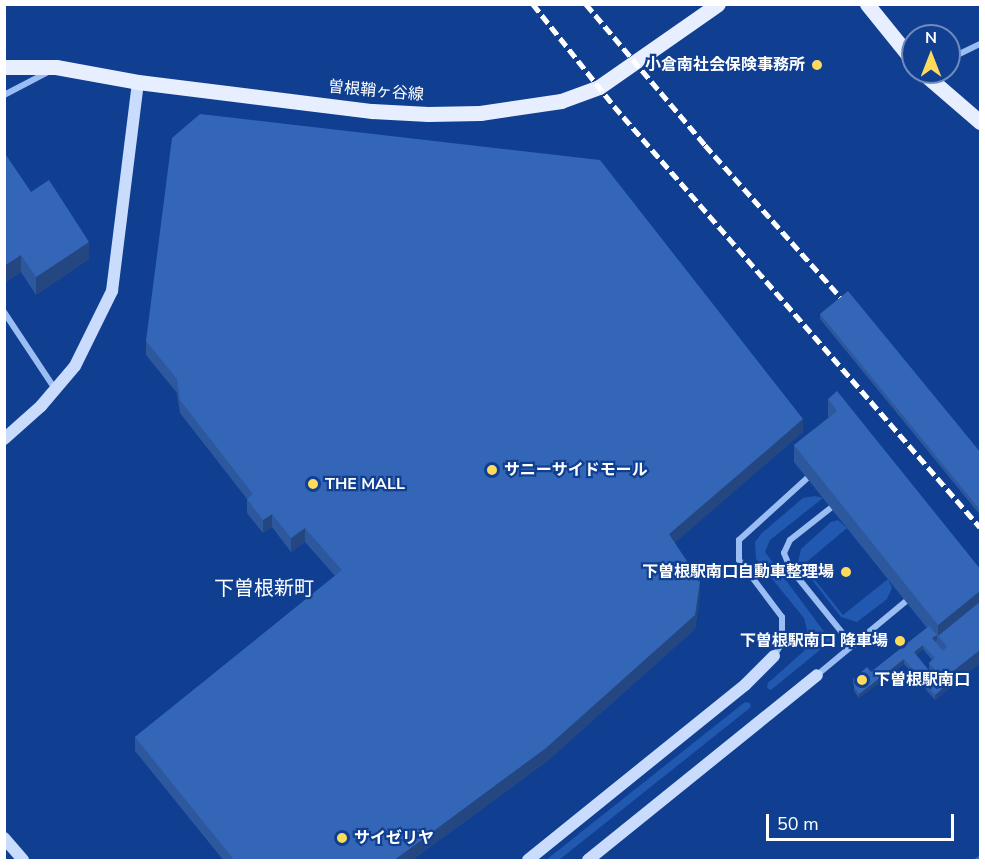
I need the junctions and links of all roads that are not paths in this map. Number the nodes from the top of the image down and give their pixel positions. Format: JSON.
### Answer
{"nodes":[{"id":1,"x":718,"y":4,"type":"edge"},
{"id":2,"x":867,"y":4,"type":"edge"},
{"id":3,"x":981,"y":44,"type":"edge"},
{"id":4,"x":901,"y":46,"type":"edge"},
{"id":5,"x":961,"y":53,"type":"edge"},
{"id":6,"x":4,"y":67,"type":"edge"},
{"id":7,"x":56,"y":67,"type":"junction"},
{"id":8,"x":138,"y":82,"type":"junction"},
{"id":9,"x":936,"y":84,"type":"edge"},
{"id":10,"x":4,"y":95,"type":"edge"},
{"id":11,"x":981,"y":122,"type":"edge"},
{"id":12,"x":4,"y":312,"type":"edge"},
{"id":13,"x":55,"y":389,"type":"junction"},
{"id":14,"x":4,"y":439,"type":"edge"},
{"id":15,"x":817,"y":469,"type":"edge"},
{"id":16,"x":840,"y":500,"type":"edge"},
{"id":17,"x":918,"y":592,"type":"edge"},
{"id":18,"x":853,"y":646,"type":"junction"},
{"id":19,"x":774,"y":656,"type":"joint"},
{"id":20,"x":817,"y":675,"type":"joint"},
{"id":21,"x":4,"y":838,"type":"edge"},
{"id":22,"x":23,"y":861,"type":"edge"},
{"id":23,"x":528,"y":861,"type":"edge"},
{"id":24,"x":588,"y":861,"type":"edge"}],
"edges":[{"from":1,"to":8,"type":"main road","name":"曽根鞘ヶ谷線"},
{"from":2,"to":4,"type":"main road"},
{"from":3,"to":5,"type":"street"},
{"from":6,"to":7,"type":"main road","name":"曽根鞘ヶ谷線"},
{"from":7,"to":8,"type":"main road","name":"曽根鞘ヶ谷線"},
{"from":7,"to":10,"type":"street"},
{"from":8,"to":13,"type":"street"},
{"from":9,"to":11,"type":"main road"},
{"from":12,"to":13,"type":"street"},
{"from":13,"to":14,"type":"street"},
{"from":15,"to":19,"type":"street"},
{"from":16,"to":18,"type":"street"},
{"from":17,"to":18,"type":"street"},
{"from":18,"to":20,"type":"street"},
{"from":19,"to":23,"type":"street"},
{"from":20,"to":24,"type":"street"},
{"from":21,"to":22,"type":"street"}]}
